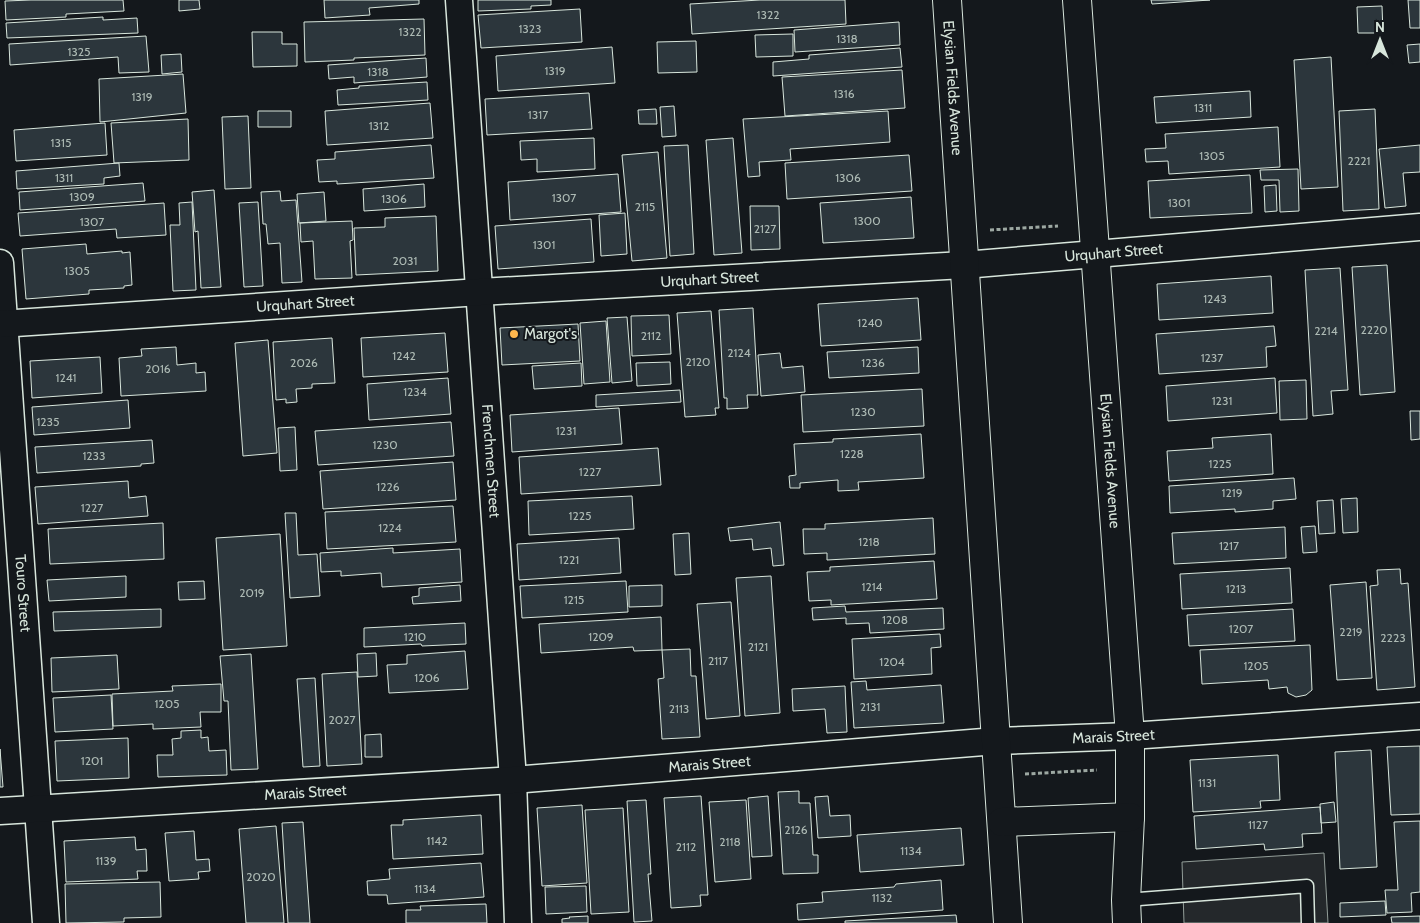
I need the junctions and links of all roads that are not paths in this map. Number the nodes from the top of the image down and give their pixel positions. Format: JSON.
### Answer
{"nodes":[{"id":1,"x":459,"y":0,"type":"edge"},
{"id":2,"x":947,"y":0,"type":"edge"},
{"id":3,"x":1077,"y":0,"type":"edge"},
{"id":4,"x":1420,"y":227,"type":"edge"},
{"id":5,"x":1095,"y":255,"type":"junction"},
{"id":6,"x":0,"y":263,"type":"edge"},
{"id":7,"x":964,"y":265,"type":"junction"},
{"id":8,"x":480,"y":292,"type":"junction"},
{"id":9,"x":2,"y":324,"type":"edge"},
{"id":10,"x":1420,"y":716,"type":"edge"},
{"id":11,"x":1130,"y":736,"type":"junction"},
{"id":12,"x":996,"y":741,"type":"junction"},
{"id":13,"x":513,"y":780,"type":"junction"},
{"id":14,"x":39,"y":808,"type":"junction"},
{"id":15,"x":0,"y":811,"type":"edge"},
{"id":16,"x":1130,"y":817,"type":"junction"},
{"id":17,"x":1002,"y":822,"type":"junction"},
{"id":18,"x":1127,"y":912,"type":"edge"},
{"id":19,"x":46,"y":923,"type":"edge"},
{"id":20,"x":518,"y":923,"type":"edge"},
{"id":21,"x":1008,"y":923,"type":"edge"},
{"id":22,"x":1308,"y":923,"type":"edge"}],
"edges":[{"from":1,"to":8,"type":"street","name":"Frenchmen Street"},
{"from":2,"to":7,"type":"main road","name":"Elysian Fields Avenue"},
{"from":3,"to":5,"type":"main road","name":"Elysian Fields Avenue"},
{"from":4,"to":5,"type":"street","name":"Urquhart Street"},
{"from":5,"to":7,"type":"street","name":"Urquhart Street"},
{"from":5,"to":11,"type":"main road","name":"Elysian Fields Avenue"},
{"from":6,"to":9,"type":"street","name":"Touro Street"},
{"from":7,"to":8,"type":"street","name":"Urquhart Street"},
{"from":7,"to":12,"type":"main road","name":"Elysian Fields Avenue"},
{"from":8,"to":9,"type":"street","name":"Urquhart Street"},
{"from":8,"to":13,"type":"street","name":"Frenchmen Street"},
{"from":9,"to":14,"type":"street","name":"Touro Street"},
{"from":10,"to":11,"type":"street","name":"Marais Street"},
{"from":11,"to":12,"type":"street","name":"Marais Street"},
{"from":11,"to":16,"type":"main road","name":"Elysian Fields Avenue"},
{"from":12,"to":13,"type":"street","name":"Marais Street"},
{"from":12,"to":17,"type":"main road","name":"Elysian Fields Avenue"},
{"from":13,"to":14,"type":"street","name":"Marais Street"},
{"from":13,"to":20,"type":"street","name":"Frenchmen Street"},
{"from":14,"to":15,"type":"street","name":"Marais Street"},
{"from":14,"to":19,"type":"street","name":"Touro Street"},
{"from":16,"to":17,"type":"main road"},
{"from":16,"to":18,"type":"main road","name":"Elysian Fields Avenue"},
{"from":17,"to":21,"type":"main road","name":"Elysian Fields Avenue"},
{"from":18,"to":22,"type":"lane"}]}
